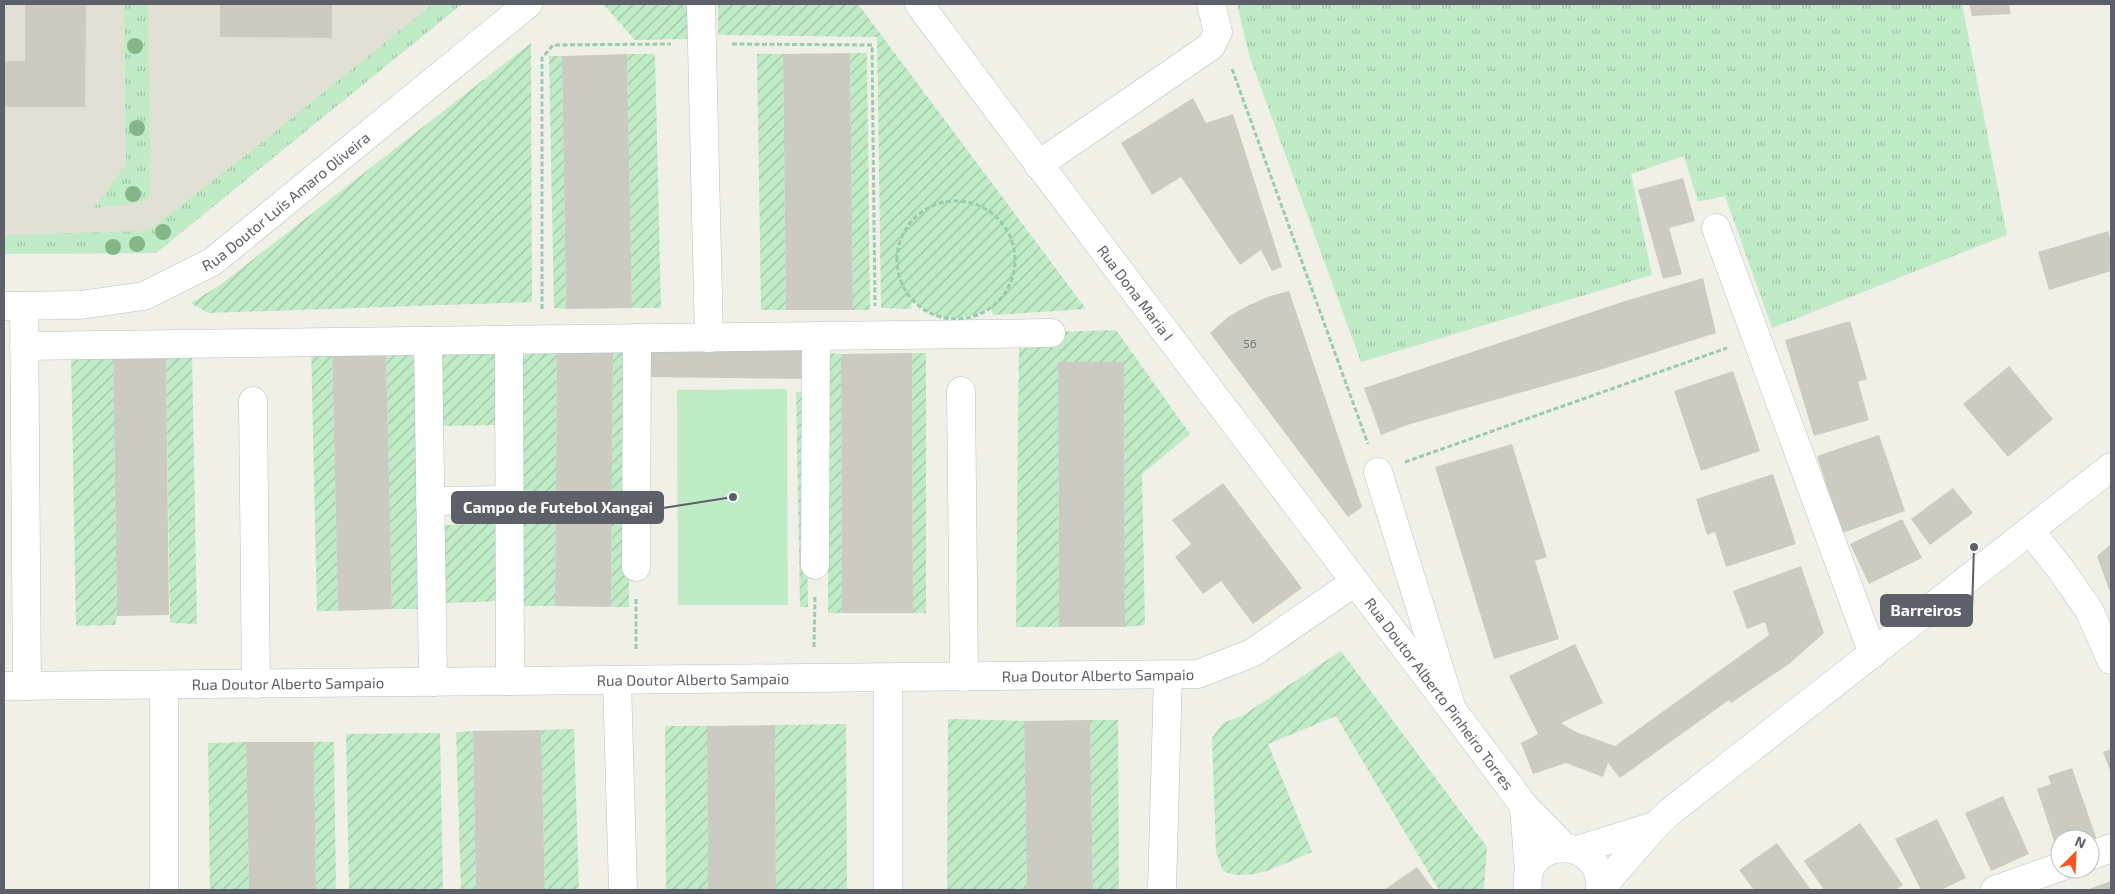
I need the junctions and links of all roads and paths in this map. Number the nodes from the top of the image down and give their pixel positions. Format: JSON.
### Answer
{"nodes":[{"id":1,"x":528,"y":4,"type":"edge"},
{"id":2,"x":702,"y":4,"type":"edge"},
{"id":3,"x":920,"y":4,"type":"edge"},
{"id":4,"x":1211,"y":4,"type":"edge"},
{"id":5,"x":1218,"y":32,"type":"junction"},
{"id":6,"x":872,"y":45,"type":"dead end"},
{"id":7,"x":542,"y":58,"type":"dead end"},
{"id":8,"x":1038,"y":165,"type":"junction"},
{"id":9,"x":1716,"y":228,"type":"dead end"},
{"id":10,"x":1005,"y":294,"type":"joint"},
{"id":11,"x":14,"y":306,"type":"edge"},
{"id":12,"x":1051,"y":333,"type":"dead end"},
{"id":13,"x":816,"y":336,"type":"junction"},
{"id":14,"x":876,"y":336,"type":"junction"},
{"id":15,"x":638,"y":338,"type":"junction"},
{"id":16,"x":709,"y":338,"type":"junction"},
{"id":17,"x":1756,"y":338,"type":"junction"},
{"id":18,"x":509,"y":340,"type":"junction"},
{"id":19,"x":542,"y":340,"type":"junction"},
{"id":20,"x":428,"y":341,"type":"junction"},
{"id":21,"x":24,"y":346,"type":"junction"},
{"id":22,"x":961,"y":391,"type":"dead end"},
{"id":23,"x":253,"y":401,"type":"dead end"},
{"id":24,"x":2111,"y":467,"type":"edge"},
{"id":25,"x":1378,"y":472,"type":"junction"},
{"id":26,"x":509,"y":500,"type":"junction"},
{"id":27,"x":430,"y":501,"type":"junction"},
{"id":28,"x":2030,"y":531,"type":"junction"},
{"id":29,"x":815,"y":565,"type":"joint"},
{"id":30,"x":636,"y":567,"type":"joint"},
{"id":31,"x":1355,"y":582,"type":"junction"},
{"id":32,"x":1873,"y":654,"type":"junction"},
{"id":33,"x":2110,"y":660,"type":"edge"},
{"id":34,"x":1168,"y":675,"type":"junction"},
{"id":35,"x":964,"y":677,"type":"junction"},
{"id":36,"x":814,"y":678,"type":"junction"},
{"id":37,"x":888,"y":678,"type":"junction"},
{"id":38,"x":626,"y":680,"type":"junction"},
{"id":39,"x":510,"y":681,"type":"junction"},
{"id":40,"x":433,"y":682,"type":"junction"},
{"id":41,"x":164,"y":684,"type":"junction"},
{"id":42,"x":256,"y":684,"type":"junction"},
{"id":43,"x":16,"y":686,"type":"edge"},
{"id":44,"x":1452,"y":710,"type":"junction"},
{"id":45,"x":1524,"y":806,"type":"junction"},
{"id":46,"x":1656,"y":825,"type":"junction"},
{"id":47,"x":1571,"y":849,"type":"junction"},
{"id":48,"x":2050,"y":871,"type":"edge"},
{"id":49,"x":1529,"y":881,"type":"edge"},
{"id":50,"x":164,"y":890,"type":"edge"},
{"id":51,"x":623,"y":890,"type":"edge"},
{"id":52,"x":888,"y":890,"type":"edge"},
{"id":53,"x":1162,"y":890,"type":"edge"},
{"id":54,"x":1600,"y":890,"type":"edge"},
{"id":55,"x":1996,"y":890,"type":"edge"}],
"edges":[{"from":1,"to":11,"type":"street","name":"Rua Doutor Luís Amaro Oliveira"},
{"from":2,"to":16,"type":"street"},
{"from":3,"to":8,"type":"street","name":"Rua Dona Maria I"},
{"from":4,"to":5,"type":"street"},
{"from":5,"to":8,"type":"street"},
{"from":5,"to":25,"type":"path"},
{"from":6,"to":14,"type":"path"},
{"from":7,"to":19,"type":"path"},
{"from":8,"to":31,"type":"street","name":"Rua Dona Maria I"},
{"from":9,"to":17,"type":"street"},
{"from":10,"to":10,"type":"path"},
{"from":11,"to":21,"type":"street"},
{"from":12,"to":14,"type":"street"},
{"from":13,"to":14,"type":"street"},
{"from":13,"to":16,"type":"street"},
{"from":13,"to":29,"type":"street"},
{"from":15,"to":16,"type":"street"},
{"from":15,"to":19,"type":"street"},
{"from":15,"to":30,"type":"street"},
{"from":17,"to":25,"type":"path"},
{"from":17,"to":32,"type":"street"},
{"from":18,"to":19,"type":"street"},
{"from":18,"to":20,"type":"street"},
{"from":18,"to":26,"type":"street"},
{"from":20,"to":21,"type":"street"},
{"from":20,"to":27,"type":"street"},
{"from":21,"to":43,"type":"street"},
{"from":22,"to":35,"type":"street"},
{"from":23,"to":42,"type":"street"},
{"from":24,"to":28,"type":"street"},
{"from":25,"to":44,"type":"street"},
{"from":26,"to":27,"type":"street"},
{"from":26,"to":39,"type":"street"},
{"from":27,"to":40,"type":"street"},
{"from":28,"to":32,"type":"street"},
{"from":28,"to":33,"type":"street"},
{"from":29,"to":36,"type":"path"},
{"from":30,"to":38,"type":"path"},
{"from":31,"to":34,"type":"street","name":"Rua Doutor Alberto Sampaio"},
{"from":31,"to":44,"type":"street","name":"Rua Doutor Alberto Pinheiro Torres"},
{"from":32,"to":46,"type":"street"},
{"from":34,"to":35,"type":"street","name":"Rua Doutor Alberto Sampaio"},
{"from":34,"to":53,"type":"street"},
{"from":35,"to":37,"type":"street","name":"Rua Doutor Alberto Sampaio"},
{"from":36,"to":37,"type":"street","name":"Rua Doutor Alberto Sampaio"},
{"from":36,"to":38,"type":"street","name":"Rua Doutor Alberto Sampaio"},
{"from":37,"to":52,"type":"street"},
{"from":38,"to":39,"type":"street","name":"Rua Doutor Alberto Sampaio"},
{"from":38,"to":51,"type":"street"},
{"from":39,"to":40,"type":"street","name":"Rua Doutor Alberto Sampaio"},
{"from":40,"to":42,"type":"street","name":"Rua Doutor Alberto Sampaio"},
{"from":41,"to":42,"type":"street","name":"Rua Doutor Alberto Sampaio"},
{"from":41,"to":43,"type":"street","name":"Rua Doutor Alberto Sampaio"},
{"from":41,"to":50,"type":"street"},
{"from":44,"to":45,"type":"street","name":"Rua Doutor Alberto Pinheiro Torres"},
{"from":45,"to":47,"type":"street","name":"Rua Doutor Alberto Pinheiro Torres"},
{"from":45,"to":49,"type":"street","name":"Rua Doutor Alberto Pinheiro Torres"},
{"from":46,"to":47,"type":"street"},
{"from":46,"to":54,"type":"street"},
{"from":47,"to":49,"type":"street"},
{"from":47,"to":54,"type":"street","name":"Rua Doutor Alberto Pinheiro Torres"},
{"from":48,"to":55,"type":"street"}]}
